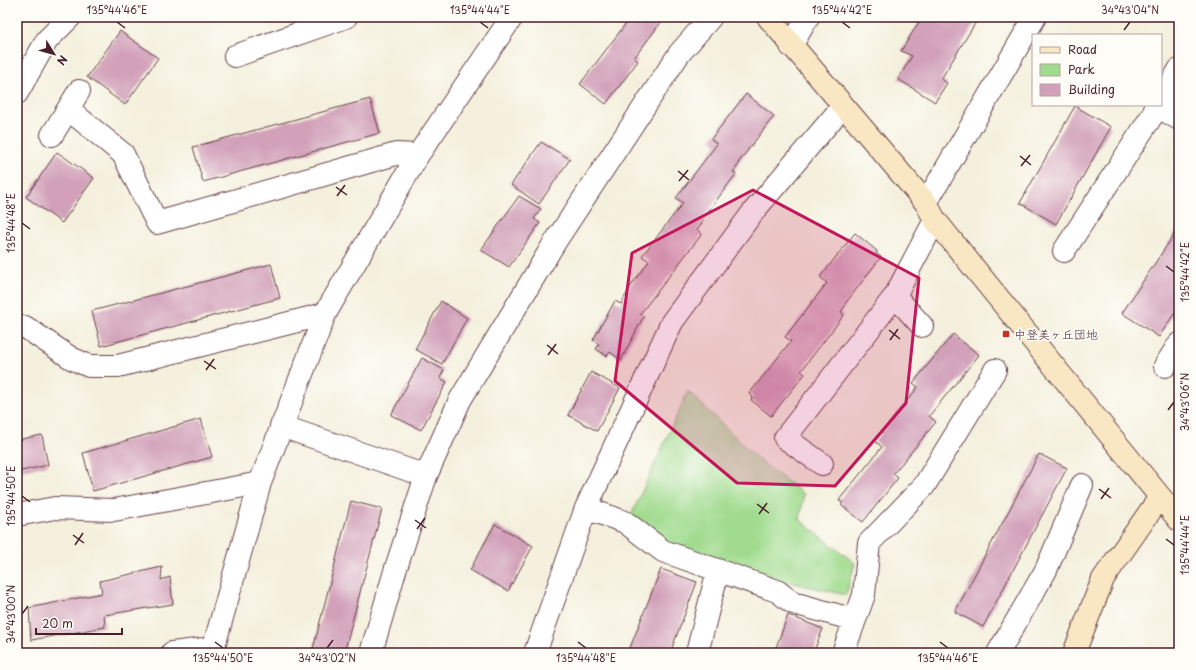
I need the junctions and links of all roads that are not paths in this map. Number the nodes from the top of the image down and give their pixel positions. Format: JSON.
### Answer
{"nodes":[{"id":1,"x":70,"y":17,"type":"edge"},
{"id":2,"x":346,"y":17,"type":"edge"},
{"id":3,"x":512,"y":17,"type":"edge"},
{"id":4,"x":711,"y":17,"type":"edge"},
{"id":5,"x":768,"y":17,"type":"edge"},
{"id":6,"x":808,"y":17,"type":"edge"},
{"id":7,"x":1032,"y":28,"type":"edge"},
{"id":8,"x":791,"y":46,"type":"junction"},
{"id":9,"x":235,"y":56,"type":"dead end"},
{"id":10,"x":1179,"y":70,"type":"edge"},
{"id":11,"x":78,"y":91,"type":"dead end"},
{"id":12,"x":17,"y":93,"type":"edge"},
{"id":13,"x":1162,"y":98,"type":"edge"},
{"id":14,"x":843,"y":106,"type":"junction"},
{"id":15,"x":1157,"y":106,"type":"edge"},
{"id":16,"x":1161,"y":106,"type":"edge"},
{"id":17,"x":68,"y":109,"type":"junction"},
{"id":18,"x":1179,"y":119,"type":"edge"},
{"id":19,"x":52,"y":135,"type":"dead end"},
{"id":20,"x":418,"y":155,"type":"junction"},
{"id":21,"x":930,"y":211,"type":"junction"},
{"id":22,"x":1064,"y":251,"type":"dead end"},
{"id":23,"x":895,"y":296,"type":"junction"},
{"id":24,"x":325,"y":314,"type":"junction"},
{"id":25,"x":922,"y":326,"type":"dead end"},
{"id":26,"x":25,"y":327,"type":"dead end"},
{"id":27,"x":1179,"y":344,"type":"edge"},
{"id":28,"x":1165,"y":366,"type":"dead end"},
{"id":29,"x":995,"y":370,"type":"dead end"},
{"id":30,"x":281,"y":426,"type":"junction"},
{"id":31,"x":822,"y":464,"type":"dead end"},
{"id":32,"x":426,"y":476,"type":"junction"},
{"id":33,"x":260,"y":483,"type":"junction"},
{"id":34,"x":1082,"y":485,"type":"dead end"},
{"id":35,"x":1160,"y":497,"type":"junction"},
{"id":36,"x":586,"y":508,"type":"junction"},
{"id":37,"x":17,"y":515,"type":"edge"},
{"id":38,"x":1179,"y":520,"type":"edge"},
{"id":39,"x":718,"y":570,"type":"junction"},
{"id":40,"x":855,"y":620,"type":"junction"},
{"id":41,"x":212,"y":651,"type":"edge"},
{"id":42,"x":172,"y":653,"type":"edge"},
{"id":43,"x":371,"y":653,"type":"edge"},
{"id":44,"x":535,"y":653,"type":"edge"},
{"id":45,"x":697,"y":653,"type":"edge"},
{"id":46,"x":843,"y":653,"type":"edge"},
{"id":47,"x":998,"y":653,"type":"edge"},
{"id":48,"x":1074,"y":653,"type":"edge"}],
"edges":[{"from":1,"to":12,"type":"street"},
{"from":2,"to":9,"type":"street"},
{"from":3,"to":20,"type":"street"},
{"from":4,"to":32,"type":"street"},
{"from":5,"to":8,"type":"street"},
{"from":6,"to":8,"type":"street"},
{"from":7,"to":21,"type":"street"},
{"from":8,"to":14,"type":"street"},
{"from":10,"to":13,"type":"street"},
{"from":11,"to":17,"type":"street"},
{"from":14,"to":21,"type":"street"},
{"from":14,"to":36,"type":"street"},
{"from":15,"to":22,"type":"street"},
{"from":16,"to":18,"type":"street"},
{"from":17,"to":19,"type":"street"},
{"from":17,"to":20,"type":"street"},
{"from":20,"to":24,"type":"street"},
{"from":21,"to":23,"type":"street"},
{"from":21,"to":35,"type":"street"},
{"from":23,"to":25,"type":"street"},
{"from":23,"to":31,"type":"street"},
{"from":24,"to":26,"type":"street"},
{"from":24,"to":30,"type":"street"},
{"from":27,"to":28,"type":"street"},
{"from":29,"to":40,"type":"street"},
{"from":30,"to":32,"type":"street"},
{"from":30,"to":33,"type":"street"},
{"from":32,"to":43,"type":"street"},
{"from":33,"to":37,"type":"street"},
{"from":33,"to":41,"type":"street"},
{"from":34,"to":47,"type":"street"},
{"from":35,"to":38,"type":"street"},
{"from":35,"to":48,"type":"street"},
{"from":36,"to":39,"type":"street"},
{"from":36,"to":44,"type":"street"},
{"from":39,"to":40,"type":"street"},
{"from":39,"to":45,"type":"street"},
{"from":40,"to":46,"type":"street"},
{"from":41,"to":42,"type":"street"}]}
